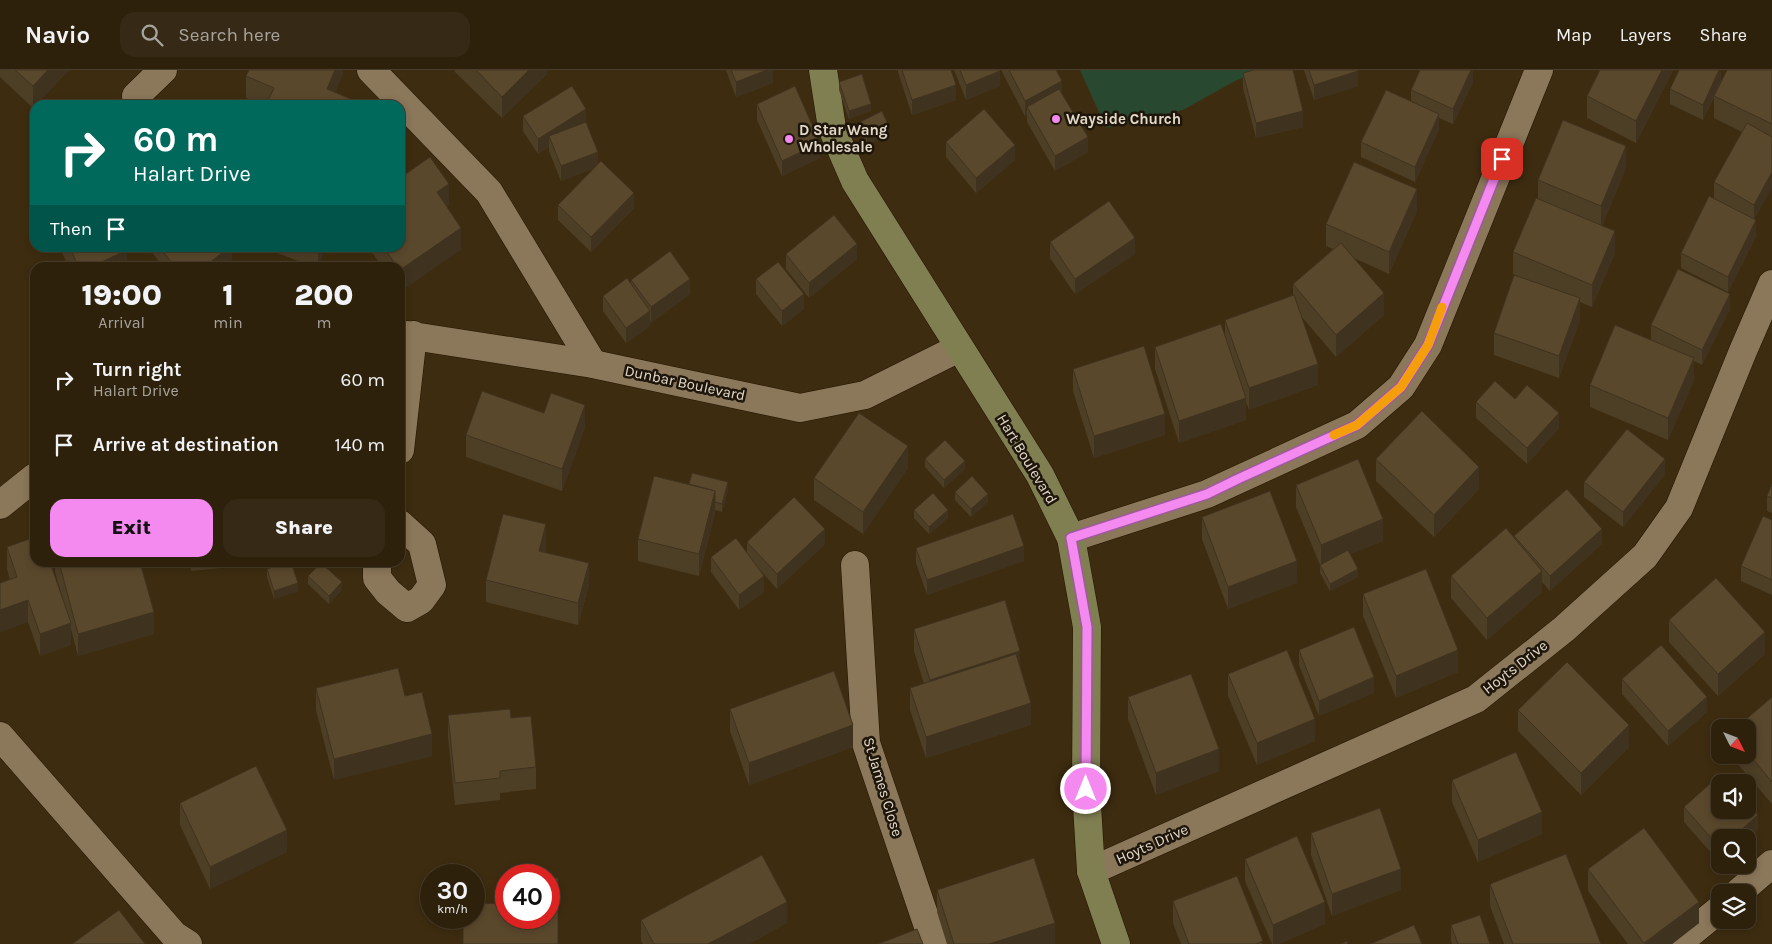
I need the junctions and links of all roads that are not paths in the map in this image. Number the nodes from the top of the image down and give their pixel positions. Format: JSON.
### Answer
{"nodes":[{"id":1,"x":163,"y":70,"type":"edge"},
{"id":2,"x":372,"y":70,"type":"edge"},
{"id":3,"x":823,"y":70,"type":"edge"},
{"id":4,"x":1539,"y":70,"type":"edge"},
{"id":5,"x":136,"y":96,"type":"dead end"},
{"id":6,"x":401,"y":100,"type":"edge"},
{"id":7,"x":405,"y":104,"type":"edge"},
{"id":8,"x":1772,"y":284,"type":"edge"},
{"id":9,"x":406,"y":335,"type":"edge"},
{"id":10,"x":959,"y":348,"type":"junction"},
{"id":11,"x":405,"y":354,"type":"edge"},
{"id":12,"x":593,"y":364,"type":"junction"},
{"id":13,"x":30,"y":481,"type":"edge"},
{"id":14,"x":0,"y":505,"type":"edge"},
{"id":15,"x":405,"y":529,"type":"edge"},
{"id":16,"x":1071,"y":538,"type":"junction"},
{"id":17,"x":855,"y":565,"type":"dead end"},
{"id":18,"x":377,"y":567,"type":"edge"},
{"id":19,"x":0,"y":736,"type":"edge"},
{"id":20,"x":1772,"y":864,"type":"edge"},
{"id":21,"x":1091,"y":871,"type":"junction"},
{"id":22,"x":1748,"y":884,"type":"edge"},
{"id":23,"x":1711,"y":917,"type":"edge"},
{"id":24,"x":179,"y":941,"type":"edge"},
{"id":25,"x":934,"y":944,"type":"edge"},
{"id":26,"x":1116,"y":944,"type":"edge"},
{"id":27,"x":1677,"y":944,"type":"edge"}],
"edges":[{"from":1,"to":5,"type":"street"},
{"from":2,"to":6,"type":"street"},
{"from":3,"to":10,"type":"street","name":"Hart Boulevard"},
{"from":4,"to":16,"type":"street"},
{"from":7,"to":12,"type":"street"},
{"from":8,"to":21,"type":"street","name":"Hoyts Drive"},
{"from":9,"to":11,"type":"street"},
{"from":9,"to":12,"type":"street","name":"Dunbar Boulevard"},
{"from":10,"to":12,"type":"street","name":"Dunbar Boulevard"},
{"from":10,"to":16,"type":"street","name":"Hart Boulevard"},
{"from":13,"to":14,"type":"street"},
{"from":15,"to":18,"type":"street"},
{"from":16,"to":21,"type":"street","name":"Hart Boulevard"},
{"from":17,"to":25,"type":"street","name":"St James Close"},
{"from":19,"to":24,"type":"street"},
{"from":20,"to":22,"type":"street"},
{"from":21,"to":26,"type":"street","name":"Hart Boulevard"},
{"from":23,"to":27,"type":"street"}]}
